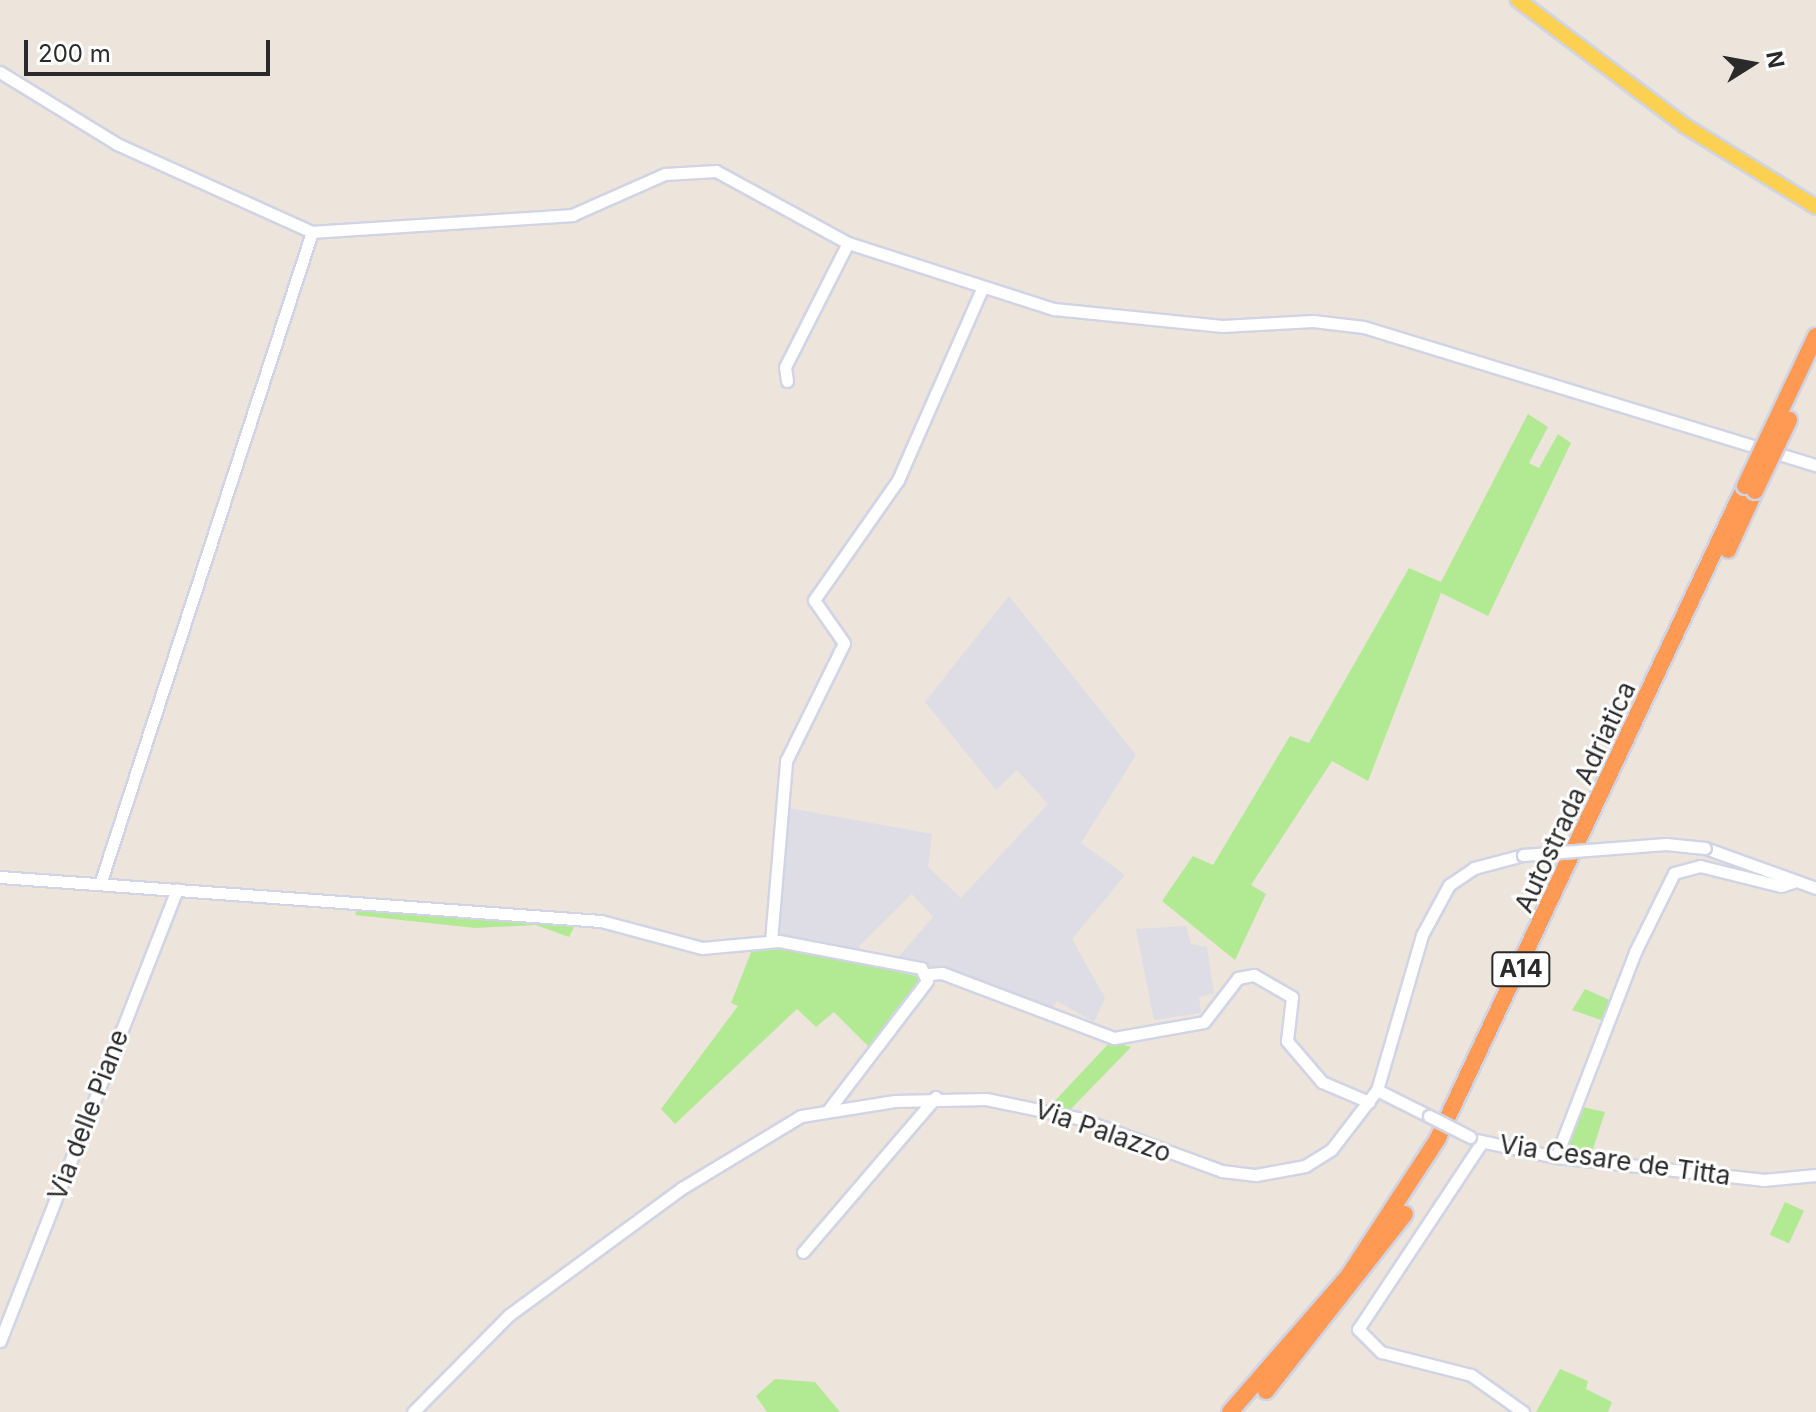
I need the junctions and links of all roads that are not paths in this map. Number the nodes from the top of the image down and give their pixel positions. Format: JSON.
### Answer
{"nodes":[{"id":1,"x":1518,"y":0,"type":"edge"},
{"id":2,"x":0,"y":72,"type":"edge"},
{"id":3,"x":1816,"y":207,"type":"edge"},
{"id":4,"x":312,"y":232,"type":"junction"},
{"id":5,"x":848,"y":243,"type":"junction"},
{"id":6,"x":982,"y":289,"type":"junction"},
{"id":7,"x":1816,"y":336,"type":"edge"},
{"id":8,"x":1816,"y":361,"type":"edge"},
{"id":9,"x":787,"y":381,"type":"dead end"},
{"id":10,"x":1816,"y":465,"type":"edge"},
{"id":11,"x":1750,"y":488,"type":"junction"},
{"id":12,"x":0,"y":877,"type":"edge"},
{"id":13,"x":101,"y":881,"type":"junction"},
{"id":14,"x":1793,"y":882,"type":"junction"},
{"id":15,"x":1816,"y":888,"type":"edge"},
{"id":16,"x":177,"y":889,"type":"junction"},
{"id":17,"x":771,"y":941,"type":"junction"},
{"id":18,"x":928,"y":974,"type":"junction"},
{"id":19,"x":1377,"y":1090,"type":"junction"},
{"id":20,"x":936,"y":1097,"type":"junction"},
{"id":21,"x":1369,"y":1102,"type":"junction"},
{"id":22,"x":829,"y":1109,"type":"junction"},
{"id":23,"x":1482,"y":1142,"type":"junction"},
{"id":24,"x":1556,"y":1157,"type":"junction"},
{"id":25,"x":1816,"y":1175,"type":"edge"},
{"id":26,"x":803,"y":1252,"type":"dead end"},
{"id":27,"x":0,"y":1341,"type":"edge"},
{"id":28,"x":413,"y":1412,"type":"edge"},
{"id":29,"x":1230,"y":1412,"type":"edge"},
{"id":30,"x":1245,"y":1412,"type":"edge"},
{"id":31,"x":1523,"y":1412,"type":"edge"}],
"edges":[{"from":1,"to":3,"type":"main road"},
{"from":2,"to":4,"type":"street"},
{"from":4,"to":5,"type":"street"},
{"from":4,"to":13,"type":"street"},
{"from":5,"to":6,"type":"street"},
{"from":5,"to":9,"type":"street"},
{"from":6,"to":10,"type":"street"},
{"from":6,"to":17,"type":"street"},
{"from":7,"to":11,"type":"highway","name":"Autostrada Adriatica","number":"A14","bridge":true},
{"from":8,"to":11,"type":"highway","name":"Autostrada Adriatica","number":"A14","bridge":true},
{"from":11,"to":29,"type":"highway","name":"Autostrada Adriatica","number":"A14"},
{"from":11,"to":30,"type":"highway","name":"Autostrada Adriatica","number":"A14"},
{"from":12,"to":13,"type":"street"},
{"from":13,"to":16,"type":"street"},
{"from":14,"to":15,"type":"street"},
{"from":14,"to":19,"type":"street","name":"Via Palazzo","bridge":true},
{"from":14,"to":24,"type":"street"},
{"from":16,"to":17,"type":"street"},
{"from":16,"to":27,"type":"street","name":"Via delle Piane"},
{"from":17,"to":18,"type":"street"},
{"from":18,"to":21,"type":"street"},
{"from":18,"to":22,"type":"street"},
{"from":19,"to":21,"type":"street","name":"Via Palazzo"},
{"from":19,"to":23,"type":"street","name":"Via Cesare de Titta","bridge":true},
{"from":20,"to":21,"type":"street","name":"Via Palazzo"},
{"from":20,"to":22,"type":"street","name":"Via Palazzo"},
{"from":20,"to":26,"type":"street"},
{"from":22,"to":28,"type":"street","name":"Via Palazzo"},
{"from":23,"to":24,"type":"street","name":"Via Cesare de Titta"},
{"from":23,"to":31,"type":"street"},
{"from":24,"to":25,"type":"street","name":"Via Cesare de Titta"}]}
